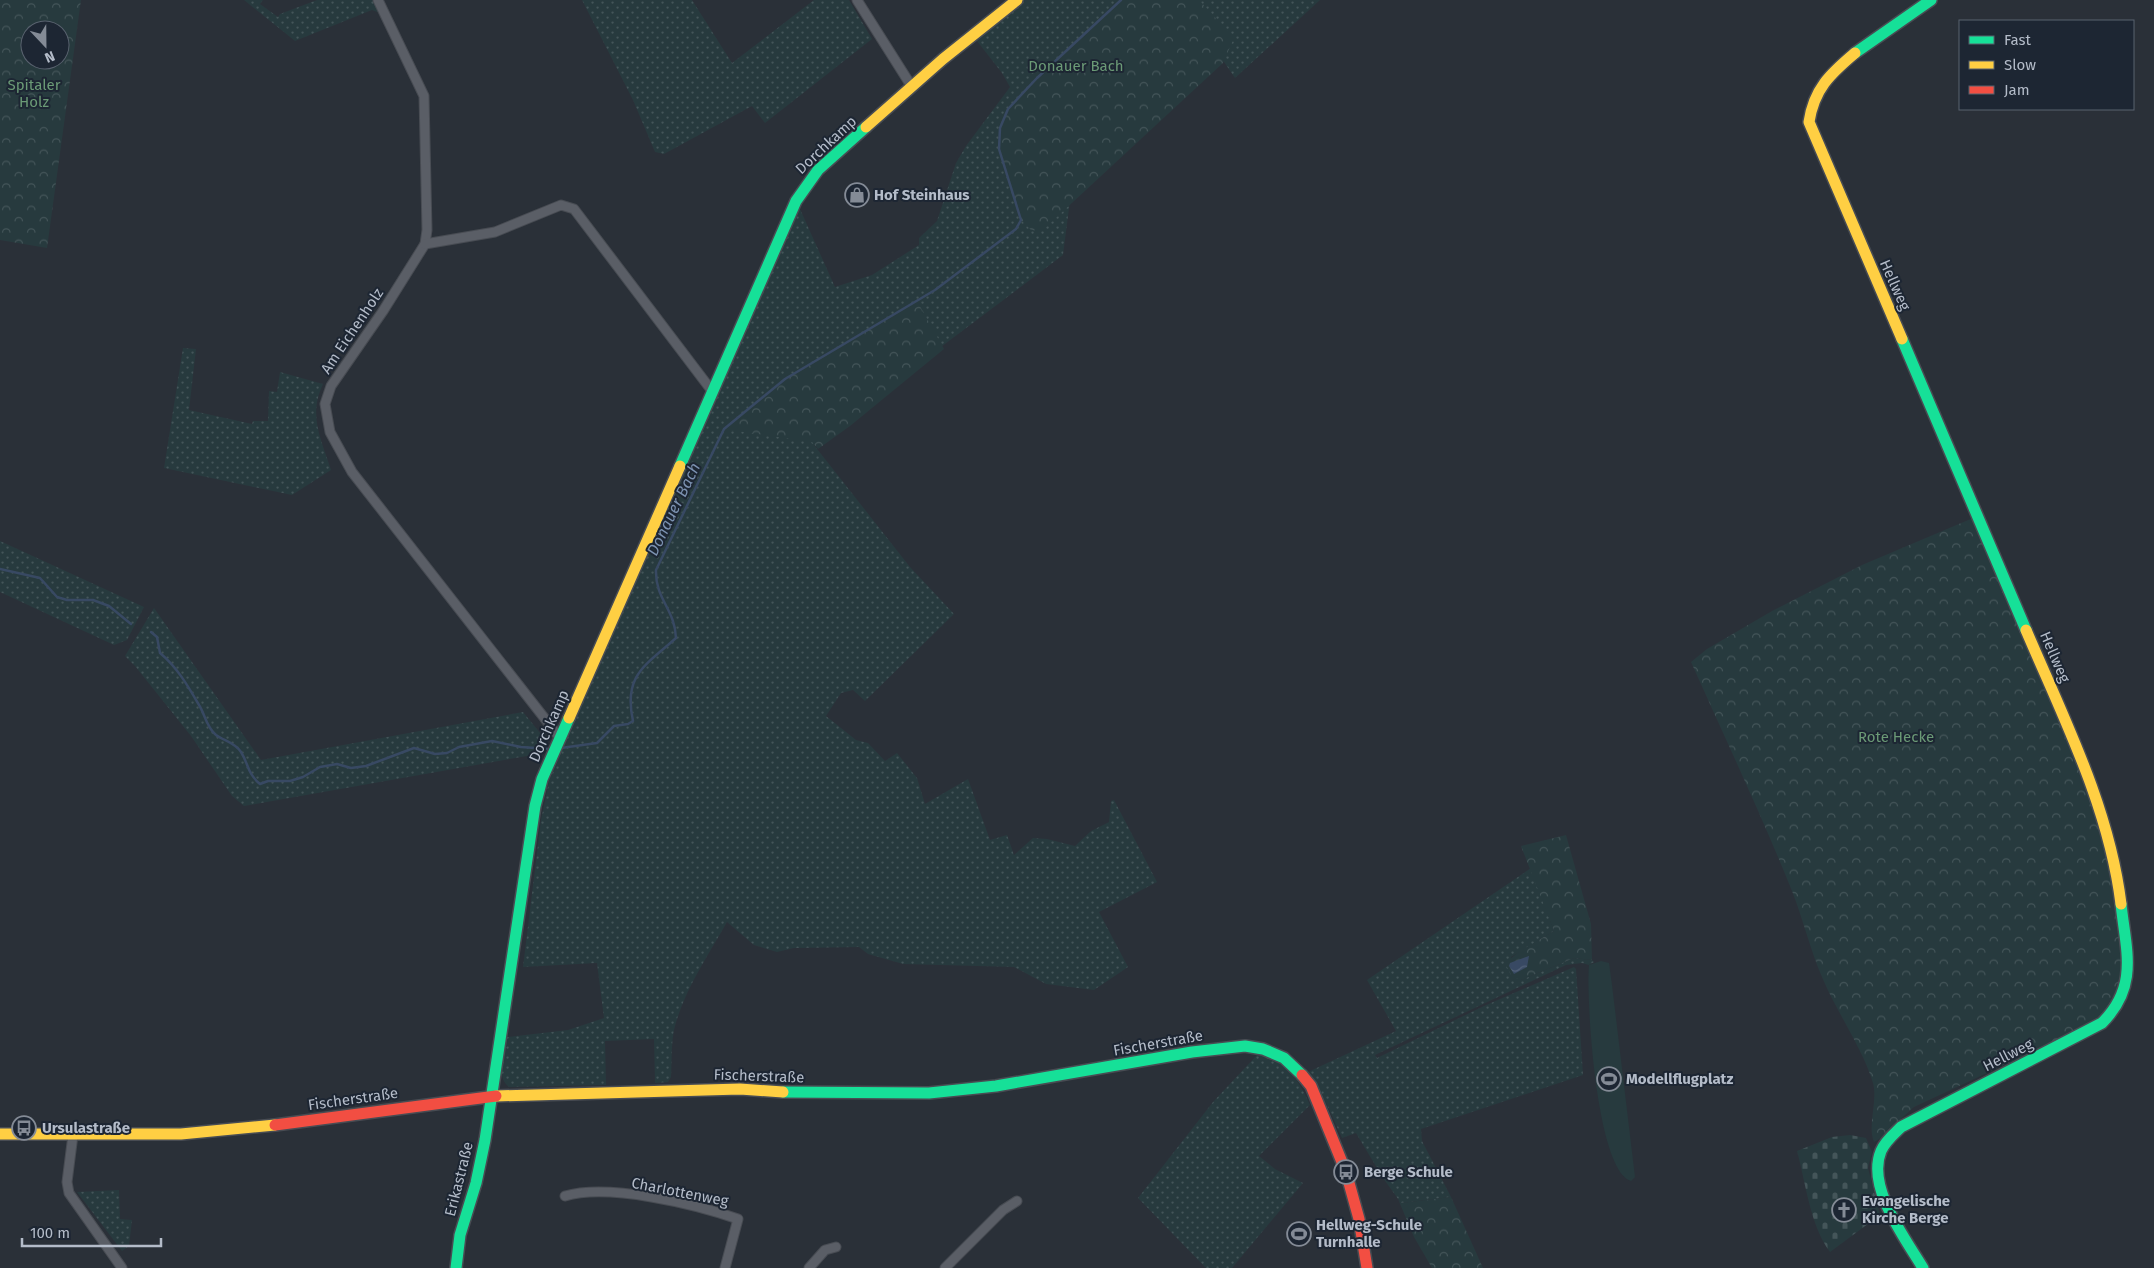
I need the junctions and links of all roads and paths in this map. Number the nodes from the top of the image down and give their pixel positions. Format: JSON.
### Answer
{"nodes":[{"id":1,"x":378,"y":0,"type":"edge"},
{"id":2,"x":857,"y":0,"type":"edge"},
{"id":3,"x":1017,"y":0,"type":"edge"},
{"id":4,"x":1931,"y":0,"type":"edge"},
{"id":5,"x":912,"y":87,"type":"junction"},
{"id":6,"x":425,"y":244,"type":"junction"},
{"id":7,"x":712,"y":391,"type":"junction"},
{"id":8,"x":557,"y":745,"type":"junction"},
{"id":9,"x":492,"y":1096,"type":"junction"},
{"id":10,"x":0,"y":1134,"type":"edge"},
{"id":11,"x":73,"y":1135,"type":"junction"},
{"id":12,"x":565,"y":1196,"type":"dead end"},
{"id":13,"x":1017,"y":1200,"type":"dead end"},
{"id":14,"x":836,"y":1246,"type":"dead end"},
{"id":15,"x":122,"y":1268,"type":"edge"},
{"id":16,"x":456,"y":1268,"type":"edge"},
{"id":17,"x":724,"y":1268,"type":"edge"},
{"id":18,"x":809,"y":1268,"type":"edge"},
{"id":19,"x":945,"y":1268,"type":"edge"},
{"id":20,"x":1367,"y":1268,"type":"edge"},
{"id":21,"x":1923,"y":1268,"type":"edge"}],
"edges":[{"from":1,"to":6,"type":"street"},
{"from":2,"to":5,"type":"street"},
{"from":3,"to":5,"type":"street","name":"Dorchkamp"},
{"from":4,"to":21,"type":"street","name":"Hellweg"},
{"from":5,"to":7,"type":"street","name":"Dorchkamp"},
{"from":6,"to":7,"type":"street"},
{"from":6,"to":8,"type":"street","name":"Am Eichenholz"},
{"from":7,"to":8,"type":"street","name":"Dorchkamp"},
{"from":8,"to":9,"type":"street","name":"Dorchkamp"},
{"from":9,"to":11,"type":"street","name":"Fischerstraße"},
{"from":9,"to":16,"type":"street","name":"Erikastraße"},
{"from":9,"to":20,"type":"street","name":"Fischerstraße"},
{"from":10,"to":11,"type":"street","name":"Fischerstraße"},
{"from":11,"to":15,"type":"street"},
{"from":12,"to":17,"type":"street","name":"Charlottenweg"},
{"from":13,"to":19,"type":"street"},
{"from":14,"to":18,"type":"street"}]}
